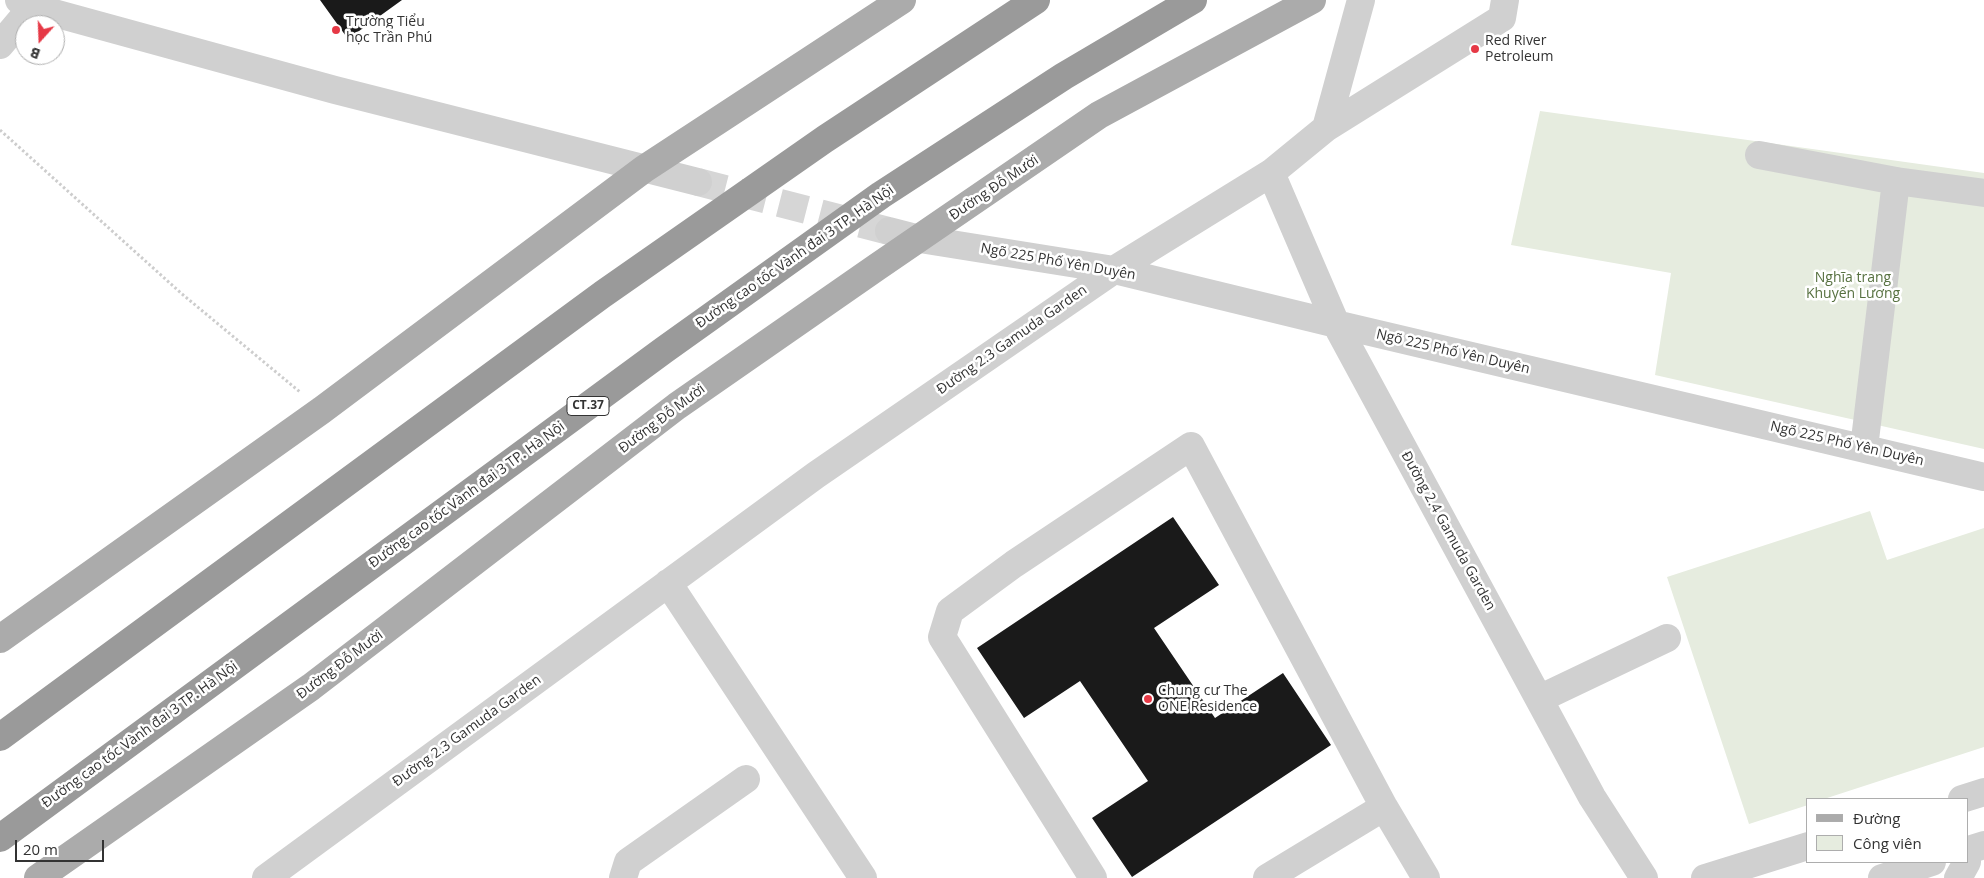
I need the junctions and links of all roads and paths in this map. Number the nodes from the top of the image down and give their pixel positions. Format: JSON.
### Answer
{"nodes":[{"id":1,"x":902,"y":0,"type":"edge"},
{"id":2,"x":1036,"y":0,"type":"edge"},
{"id":3,"x":1192,"y":0,"type":"edge"},
{"id":4,"x":1312,"y":0,"type":"edge"},
{"id":5,"x":1361,"y":0,"type":"edge"},
{"id":6,"x":1505,"y":0,"type":"edge"},
{"id":7,"x":29,"y":2,"type":"edge"},
{"id":8,"x":0,"y":46,"type":"edge"},
{"id":9,"x":1326,"y":128,"type":"junction"},
{"id":10,"x":0,"y":130,"type":"edge"},
{"id":11,"x":1759,"y":155,"type":"dead end"},
{"id":12,"x":644,"y":169,"type":"junction"},
{"id":13,"x":1271,"y":173,"type":"junction"},
{"id":14,"x":1896,"y":181,"type":"junction"},
{"id":15,"x":698,"y":182,"type":"tunnel mouth"},
{"id":16,"x":1984,"y":193,"type":"edge"},
{"id":17,"x":889,"y":231,"type":"tunnel mouth"},
{"id":18,"x":920,"y":239,"type":"junction"},
{"id":19,"x":1114,"y":270,"type":"junction"},
{"id":20,"x":1336,"y":324,"type":"junction"},
{"id":21,"x":322,"y":410,"type":"junction"},
{"id":22,"x":1864,"y":448,"type":"junction"},
{"id":23,"x":1984,"y":476,"type":"edge"},
{"id":24,"x":668,"y":583,"type":"junction"},
{"id":25,"x":1667,"y":638,"type":"dead end"},
{"id":26,"x":0,"y":639,"type":"edge"},
{"id":27,"x":1539,"y":699,"type":"junction"},
{"id":28,"x":0,"y":737,"type":"edge"},
{"id":29,"x":746,"y":779,"type":"dead end"},
{"id":30,"x":1984,"y":792,"type":"edge"},
{"id":31,"x":1965,"y":798,"type":"edge"},
{"id":32,"x":1384,"y":807,"type":"junction"},
{"id":33,"x":0,"y":838,"type":"edge"},
{"id":34,"x":1806,"y":847,"type":"edge"},
{"id":35,"x":1929,"y":863,"type":"edge"},
{"id":36,"x":1966,"y":863,"type":"edge"},
{"id":37,"x":38,"y":878,"type":"edge"},
{"id":38,"x":266,"y":878,"type":"edge"},
{"id":39,"x":622,"y":878,"type":"edge"},
{"id":40,"x":863,"y":878,"type":"edge"},
{"id":41,"x":1093,"y":878,"type":"edge"},
{"id":42,"x":1267,"y":878,"type":"edge"},
{"id":43,"x":1426,"y":878,"type":"edge"},
{"id":44,"x":1644,"y":878,"type":"edge"},
{"id":45,"x":1705,"y":878,"type":"edge"},
{"id":46,"x":1882,"y":878,"type":"edge"},
{"id":47,"x":1958,"y":878,"type":"edge"}],
"edges":[{"from":1,"to":12,"type":"main road"},
{"from":2,"to":28,"type":"highway"},
{"from":3,"to":33,"type":"highway","name":"Đường cao tốc Vành đai 3 TP. Hà Nội","number":"CT.37"},
{"from":4,"to":18,"type":"main road","name":"Đường Đỗ Mười"},
{"from":5,"to":9,"type":"street"},
{"from":6,"to":9,"type":"street","name":"Đường 2.3 Gamuda Garden"},
{"from":7,"to":8,"type":"street"},
{"from":7,"to":12,"type":"street"},
{"from":9,"to":13,"type":"street","name":"Đường 2.3 Gamuda Garden"},
{"from":10,"to":21,"type":"path"},
{"from":11,"to":14,"type":"street"},
{"from":12,"to":15,"type":"street"},
{"from":12,"to":21,"type":"main road"},
{"from":13,"to":19,"type":"street","name":"Đường 2.3 Gamuda Garden"},
{"from":13,"to":20,"type":"street","name":"Đường 2.4 Gamuda Garden"},
{"from":14,"to":16,"type":"street"},
{"from":14,"to":22,"type":"street"},
{"from":17,"to":18,"type":"street","name":"Ngõ 225 Phố Yên Duyên"},
{"from":18,"to":19,"type":"street","name":"Ngõ 225 Phố Yên Duyên"},
{"from":18,"to":37,"type":"main road","name":"Đường Đỗ Mười"},
{"from":19,"to":20,"type":"street","name":"Ngõ 225 Phố Yên Duyên"},
{"from":19,"to":24,"type":"street","name":"Đường 2.3 Gamuda Garden"},
{"from":20,"to":22,"type":"street","name":"Ngõ 225 Phố Yên Duyên"},
{"from":20,"to":27,"type":"street","name":"Đường 2.4 Gamuda Garden"},
{"from":21,"to":26,"type":"main road"},
{"from":22,"to":23,"type":"street","name":"Ngõ 225 Phố Yên Duyên"},
{"from":24,"to":38,"type":"street","name":"Đường 2.3 Gamuda Garden"},
{"from":24,"to":40,"type":"street"},
{"from":25,"to":27,"type":"street"},
{"from":27,"to":44,"type":"street","name":"Đường 2.4 Gamuda Garden"},
{"from":29,"to":39,"type":"street"},
{"from":30,"to":31,"type":"street"},
{"from":32,"to":41,"type":"street"},
{"from":32,"to":42,"type":"street"},
{"from":32,"to":43,"type":"street"},
{"from":34,"to":45,"type":"street"},
{"from":35,"to":46,"type":"street"},
{"from":36,"to":47,"type":"street"}]}
